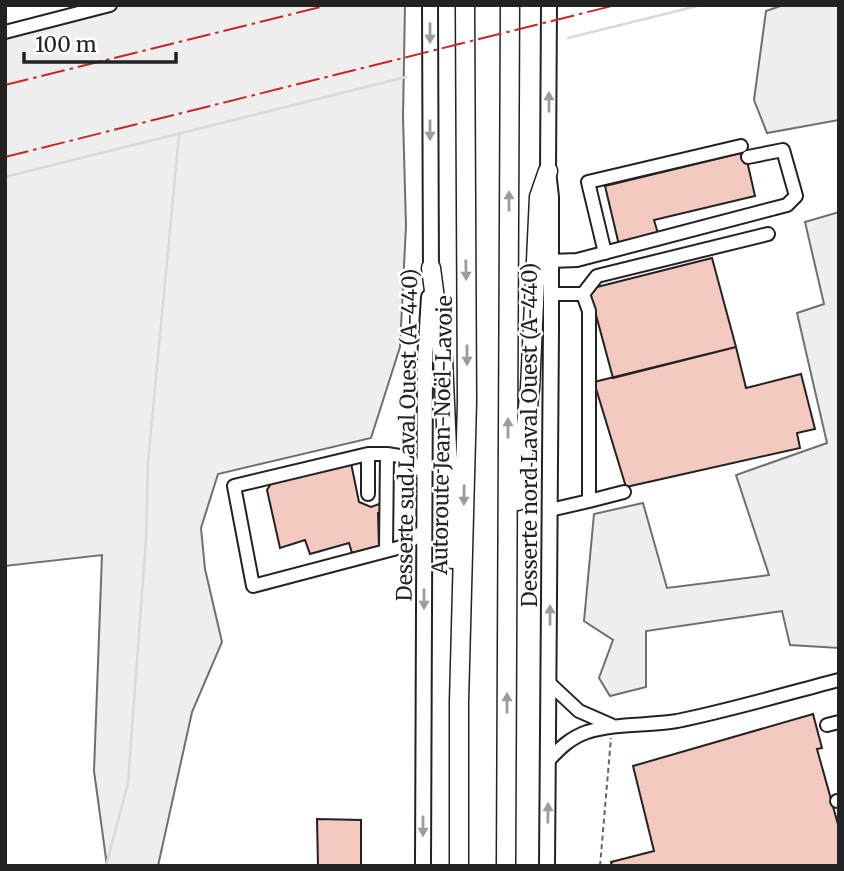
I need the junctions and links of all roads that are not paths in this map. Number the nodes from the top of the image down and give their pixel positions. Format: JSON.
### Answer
{"nodes":[{"id":1,"x":110,"y":5,"type":"edge"},
{"id":2,"x":430,"y":5,"type":"edge"},
{"id":3,"x":465,"y":5,"type":"edge"},
{"id":4,"x":510,"y":5,"type":"edge"},
{"id":5,"x":549,"y":5,"type":"edge"},
{"id":6,"x":5,"y":32,"type":"edge"},
{"id":7,"x":548,"y":171,"type":"junction"},
{"id":8,"x":768,"y":234,"type":"dead end"},
{"id":9,"x":605,"y":253,"type":"junction"},
{"id":10,"x":551,"y":261,"type":"junction"},
{"id":11,"x":431,"y":268,"type":"junction"},
{"id":12,"x":551,"y":294,"type":"junction"},
{"id":13,"x":583,"y":294,"type":"junction"},
{"id":14,"x":368,"y":454,"type":"junction"},
{"id":15,"x":387,"y":454,"type":"junction"},
{"id":16,"x":425,"y":474,"type":"junction"},
{"id":17,"x":624,"y":492,"type":"dead end"},
{"id":18,"x":368,"y":494,"type":"dead end"},
{"id":19,"x":589,"y":501,"type":"junction"},
{"id":20,"x":550,"y":510,"type":"junction"},
{"id":21,"x":424,"y":530,"type":"junction"},
{"id":22,"x":386,"y":551,"type":"junction"},
{"id":23,"x":508,"y":595,"type":"junction"},
{"id":24,"x":839,"y":680,"type":"edge"},
{"id":25,"x":550,"y":683,"type":"junction"},
{"id":26,"x":460,"y":702,"type":"junction"},
{"id":27,"x":611,"y":732,"type":"junction"},
{"id":28,"x":548,"y":761,"type":"junction"},
{"id":29,"x":423,"y":866,"type":"edge"},
{"id":30,"x":459,"y":866,"type":"edge"},
{"id":31,"x":506,"y":866,"type":"edge"},
{"id":32,"x":547,"y":866,"type":"edge"}],
"edges":[{"from":1,"to":6,"type":"street"},
{"from":2,"to":11,"type":"main road","name":"Desserte sud Laval Ouest (A-440)","one_way":true},
{"from":3,"to":26,"type":"highway","name":"Autoroute Jean-Noël-Lavoie","one_way":true},
{"from":23,"to":4,"type":"highway","one_way":true},
{"from":7,"to":5,"type":"main road","name":"Desserte nord Laval Ouest (A-440)","one_way":true},
{"from":7,"to":10,"type":"main road","name":"Desserte nord Laval Ouest (A-440)"},
{"from":7,"to":23,"type":"highway"},
{"from":8,"to":13,"type":"street"},
{"from":9,"to":9,"type":"street"},
{"from":9,"to":10,"type":"street"},
{"from":10,"to":12,"type":"main road","name":"Desserte nord Laval Ouest (A-440)"},
{"from":11,"to":16,"type":"main road","name":"Desserte sud Laval Ouest (A-440)"},
{"from":11,"to":26,"type":"highway"},
{"from":12,"to":13,"type":"street"},
{"from":12,"to":20,"type":"main road","name":"Desserte nord Laval Ouest (A-440)"},
{"from":13,"to":19,"type":"street"},
{"from":14,"to":15,"type":"street"},
{"from":14,"to":18,"type":"street"},
{"from":14,"to":22,"type":"street"},
{"from":15,"to":16,"type":"street"},
{"from":15,"to":22,"type":"street"},
{"from":16,"to":21,"type":"main road","name":"Desserte sud Laval Ouest (A-440)"},
{"from":17,"to":19,"type":"street"},
{"from":19,"to":20,"type":"street"},
{"from":25,"to":20,"type":"main road","name":"Desserte nord Laval Ouest (A-440)","one_way":true},
{"from":21,"to":22,"type":"street"},
{"from":21,"to":29,"type":"main road","name":"Desserte sud Laval Ouest (A-440)","one_way":true},
{"from":31,"to":23,"type":"highway","one_way":true},
{"from":24,"to":27,"type":"street"},
{"from":25,"to":27,"type":"street"},
{"from":25,"to":28,"type":"main road","name":"Desserte nord Laval Ouest (A-440)"},
{"from":26,"to":30,"type":"highway","name":"Autoroute Jean-Noël-Lavoie"},
{"from":27,"to":28,"type":"street"},
{"from":32,"to":28,"type":"main road","name":"Desserte nord Laval Ouest (A-440)","one_way":true}]}
